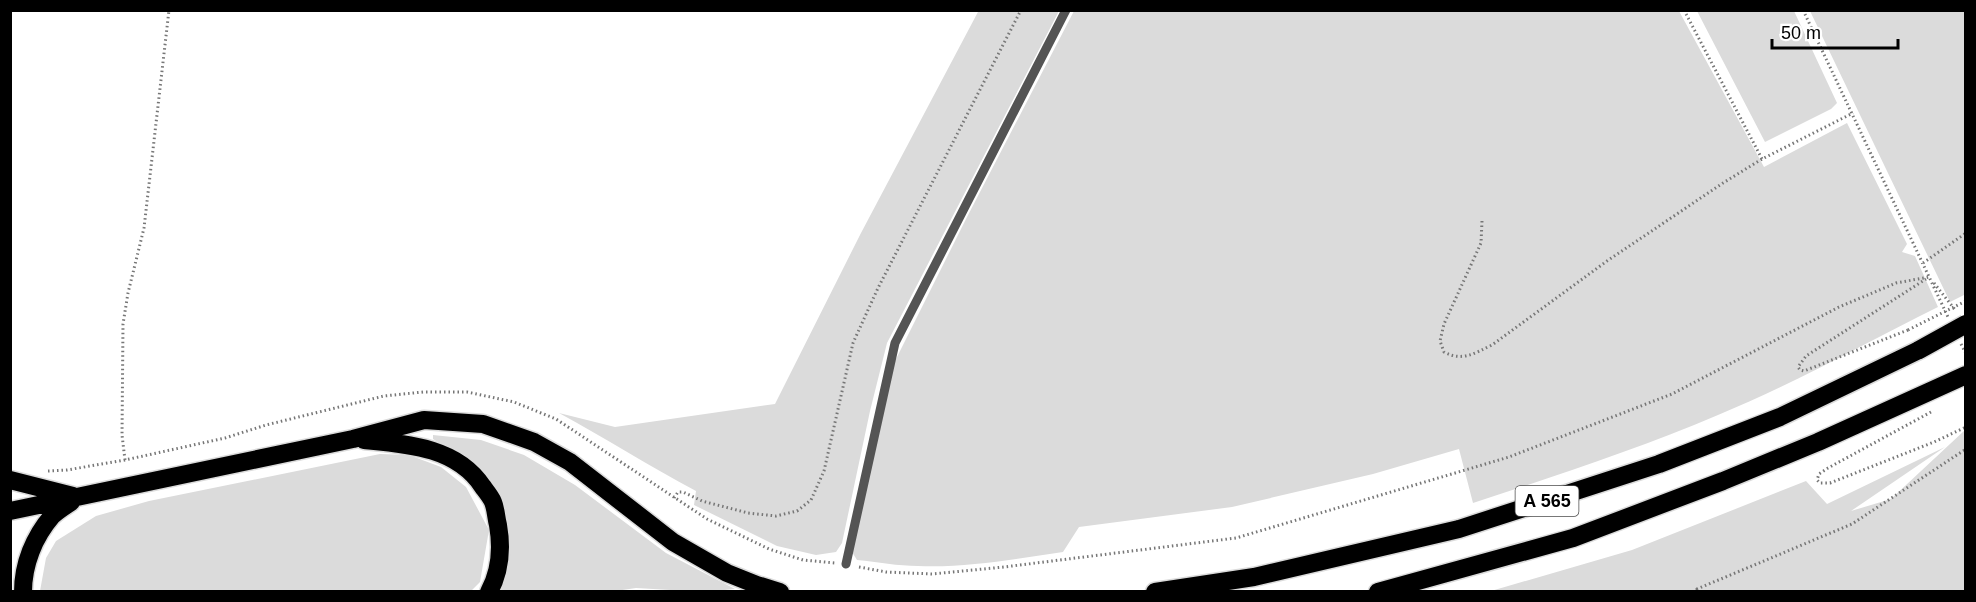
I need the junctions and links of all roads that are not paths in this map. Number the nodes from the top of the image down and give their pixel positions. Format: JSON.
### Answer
{"nodes":[{"id":1,"x":1066,"y":10,"type":"edge"},
{"id":2,"x":1963,"y":320,"type":"edge"},
{"id":3,"x":1965,"y":375,"type":"edge"},
{"id":4,"x":353,"y":439,"type":"junction"},
{"id":5,"x":10,"y":480,"type":"edge"},
{"id":6,"x":78,"y":497,"type":"junction"},
{"id":7,"x":10,"y":511,"type":"edge"},
{"id":8,"x":846,"y":564,"type":"road end"},
{"id":9,"x":23,"y":591,"type":"edge"},
{"id":10,"x":489,"y":591,"type":"edge"},
{"id":11,"x":780,"y":591,"type":"edge"},
{"id":12,"x":1155,"y":591,"type":"edge"},
{"id":13,"x":1378,"y":591,"type":"edge"}],
"edges":[{"from":1,"to":8,"type":"lane"},
{"from":2,"to":12,"type":"highway","number":"A 565","bridge":true},
{"from":3,"to":13,"type":"highway","number":"A 565"},
{"from":4,"to":6,"type":"highway"},
{"from":4,"to":10,"type":"highway"},
{"from":4,"to":11,"type":"highway"},
{"from":5,"to":6,"type":"highway"},
{"from":6,"to":7,"type":"highway"},
{"from":6,"to":9,"type":"highway"}]}
